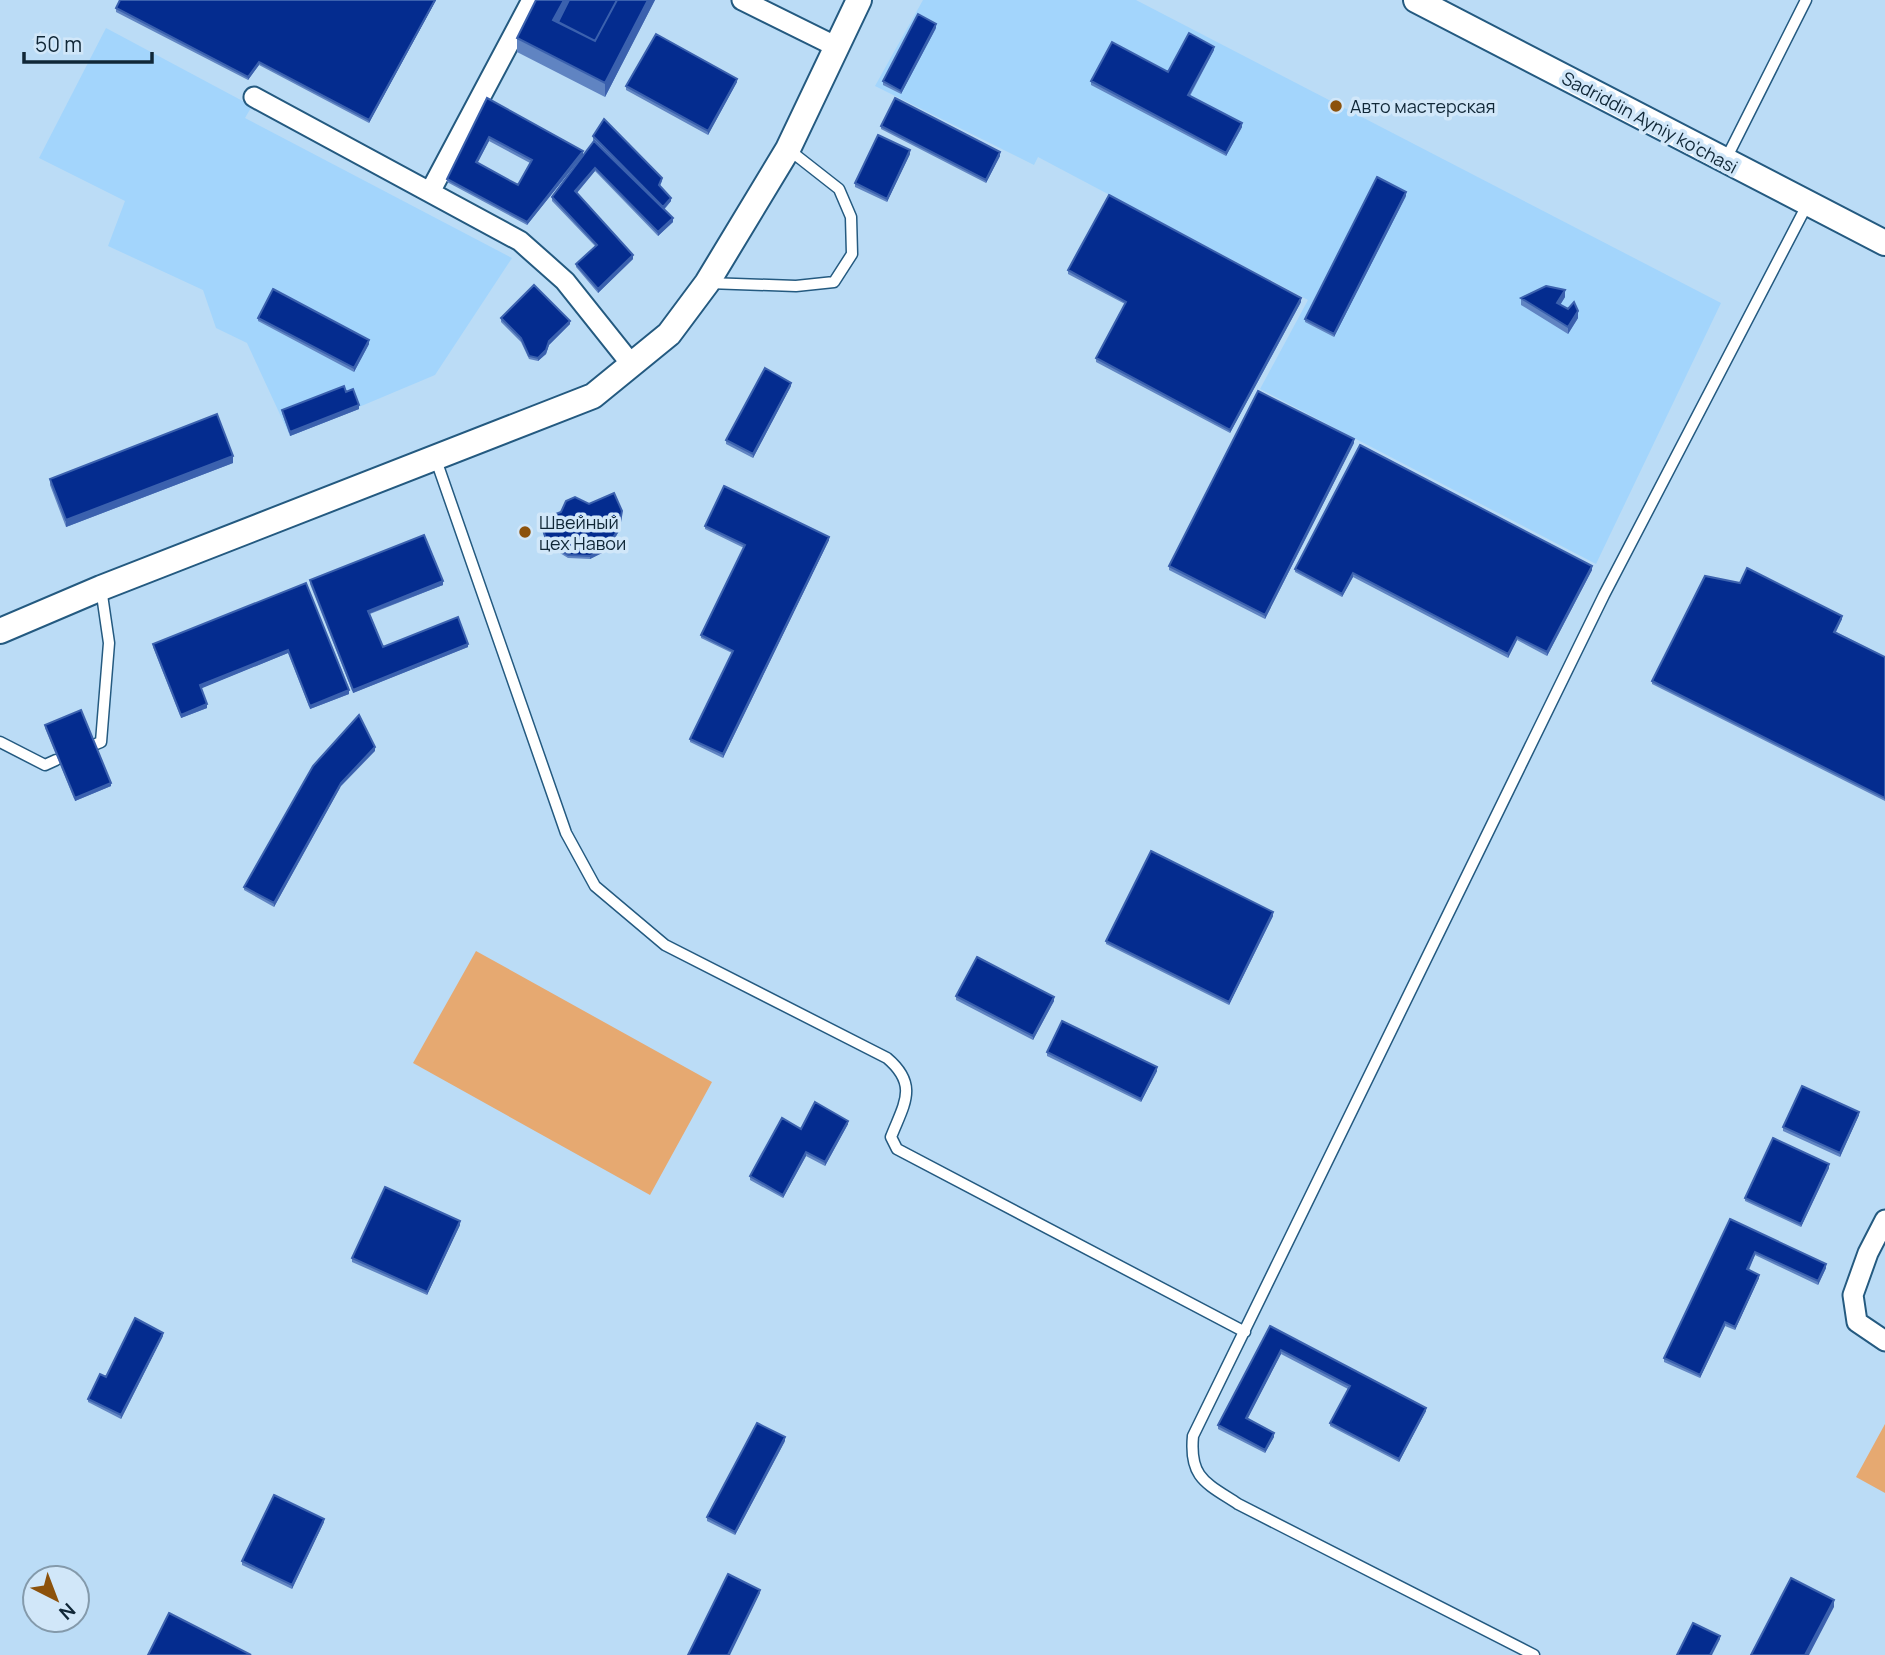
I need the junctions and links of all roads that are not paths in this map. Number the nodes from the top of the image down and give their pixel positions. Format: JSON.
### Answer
{"nodes":[{"id":1,"x":532,"y":0,"type":"edge"},
{"id":2,"x":741,"y":0,"type":"edge"},
{"id":3,"x":859,"y":0,"type":"edge"},
{"id":4,"x":1416,"y":0,"type":"edge"},
{"id":5,"x":1806,"y":0,"type":"edge"},
{"id":6,"x":837,"y":47,"type":"junction"},
{"id":7,"x":254,"y":97,"type":"dead end"},
{"id":8,"x":788,"y":149,"type":"junction"},
{"id":9,"x":1724,"y":161,"type":"junction"},
{"id":10,"x":430,"y":192,"type":"junction"},
{"id":11,"x":1807,"y":204,"type":"junction"},
{"id":12,"x":1885,"y":243,"type":"edge"},
{"id":13,"x":707,"y":282,"type":"junction"},
{"id":14,"x":632,"y":365,"type":"junction"},
{"id":15,"x":435,"y":457,"type":"junction"},
{"id":16,"x":101,"y":588,"type":"junction"},
{"id":17,"x":0,"y":631,"type":"edge"},
{"id":18,"x":0,"y":742,"type":"edge"},
{"id":19,"x":96,"y":744,"type":"edge"},
{"id":20,"x":56,"y":760,"type":"edge"},
{"id":21,"x":1885,"y":1220,"type":"edge"},
{"id":22,"x":1245,"y":1332,"type":"junction"},
{"id":23,"x":1885,"y":1341,"type":"edge"},
{"id":24,"x":1534,"y":1655,"type":"edge"}],
"edges":[{"from":1,"to":10,"type":"street"},
{"from":2,"to":6,"type":"street"},
{"from":3,"to":6,"type":"street"},
{"from":4,"to":9,"type":"street","name":"Sadriddin Ayniy ko'chasi"},
{"from":5,"to":9,"type":"lane"},
{"from":6,"to":8,"type":"street"},
{"from":7,"to":10,"type":"street"},
{"from":8,"to":13,"type":"street"},
{"from":8,"to":13,"type":"lane"},
{"from":9,"to":11,"type":"street","name":"Sadriddin Ayniy ko'chasi"},
{"from":10,"to":14,"type":"street"},
{"from":11,"to":12,"type":"street","name":"Sadriddin Ayniy ko'chasi"},
{"from":11,"to":22,"type":"lane"},
{"from":13,"to":14,"type":"street"},
{"from":14,"to":15,"type":"street"},
{"from":15,"to":16,"type":"street"},
{"from":15,"to":22,"type":"lane"},
{"from":16,"to":17,"type":"street"},
{"from":16,"to":19,"type":"lane"},
{"from":18,"to":20,"type":"lane"},
{"from":21,"to":23,"type":"street"},
{"from":22,"to":24,"type":"lane"}]}
